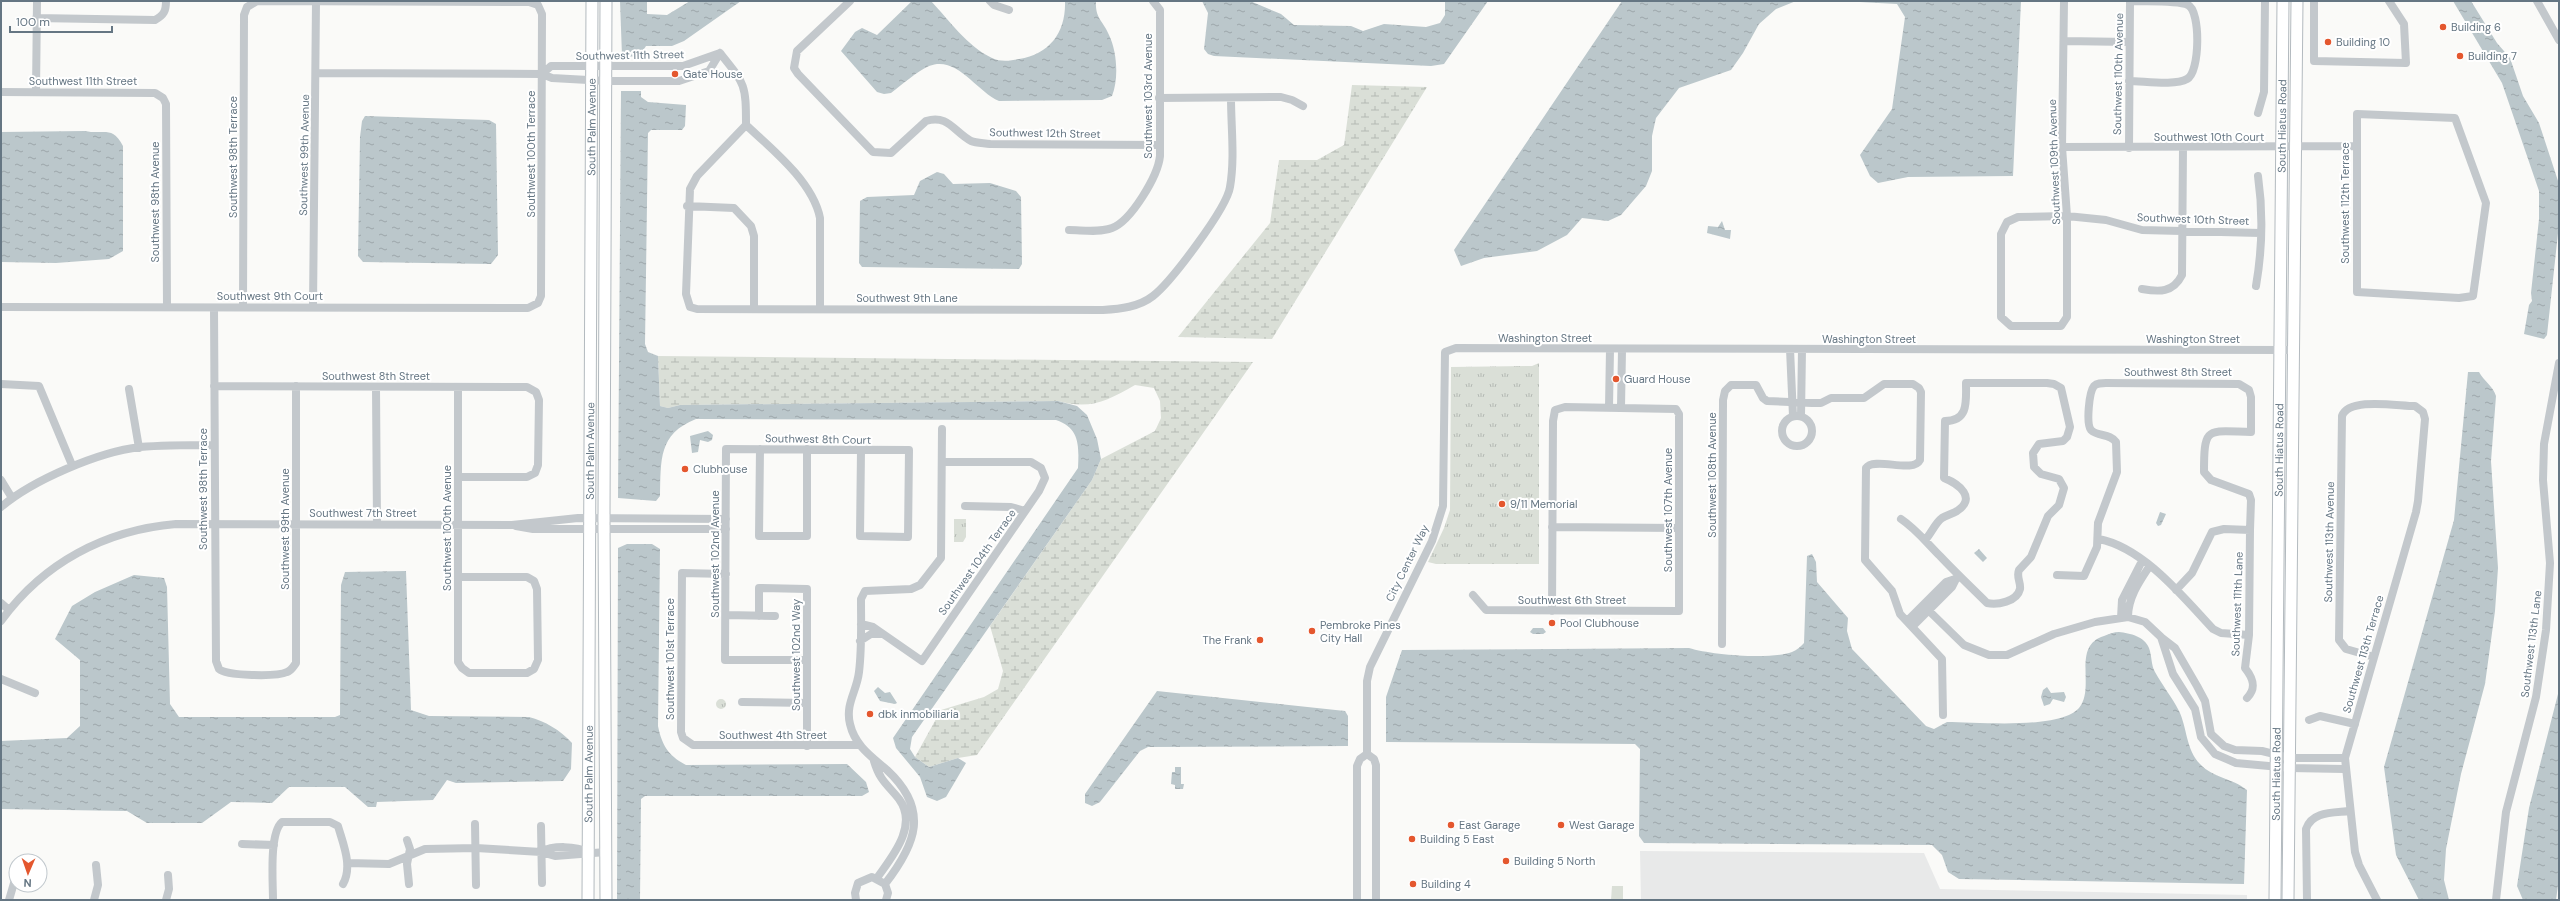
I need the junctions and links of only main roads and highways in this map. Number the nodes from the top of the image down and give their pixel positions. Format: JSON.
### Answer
{"nodes":[{"id":1,"x":592,"y":1,"type":"edge"},
{"id":2,"x":606,"y":1,"type":"edge"},
{"id":3,"x":2283,"y":1,"type":"edge"},
{"id":4,"x":2297,"y":1,"type":"edge"},
{"id":5,"x":2275,"y":887,"type":"junction"},
{"id":6,"x":588,"y":900,"type":"edge"},
{"id":7,"x":606,"y":900,"type":"edge"},
{"id":8,"x":2275,"y":900,"type":"edge"},
{"id":9,"x":2279,"y":900,"type":"edge"},
{"id":10,"x":2288,"y":900,"type":"edge"}],
"edges":[{"from":1,"to":6,"type":"main road","name":"South Palm Avenue"},
{"from":2,"to":7,"type":"main road","name":"South Palm Avenue"},
{"from":3,"to":5,"type":"main road","name":"South Hiatus Road"},
{"from":4,"to":10,"type":"main road","name":"South Hiatus Road"},
{"from":5,"to":8,"type":"main road","name":"South Hiatus Road"},
{"from":5,"to":9,"type":"main road"}]}
